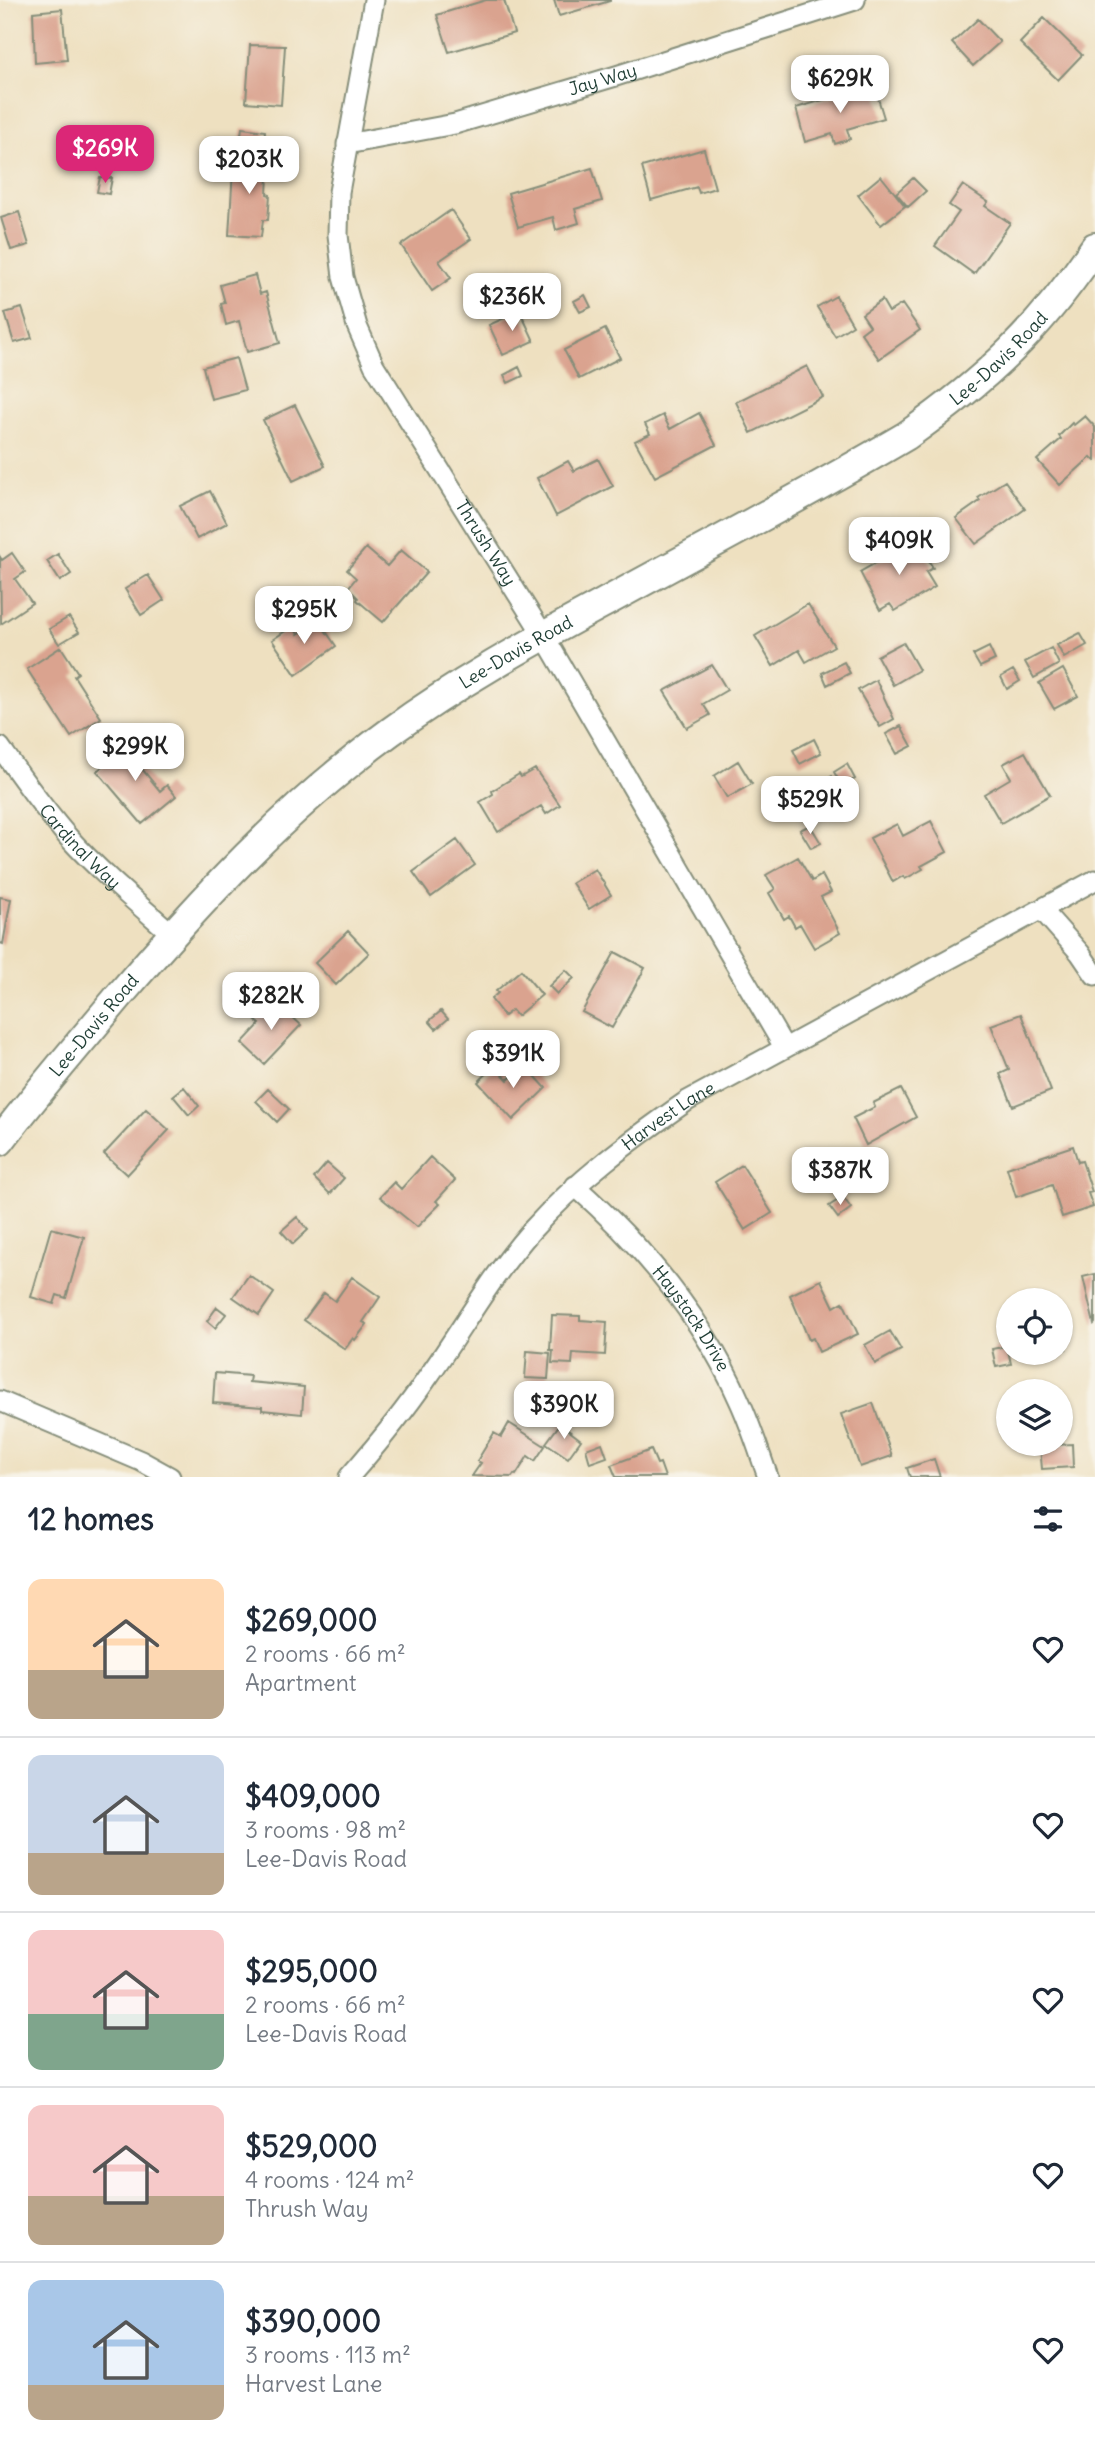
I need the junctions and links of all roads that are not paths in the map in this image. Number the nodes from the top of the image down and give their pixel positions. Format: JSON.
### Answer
{"nodes":[{"id":1,"x":374,"y":0,"type":"edge"},
{"id":2,"x":855,"y":0,"type":"edge"},
{"id":3,"x":347,"y":145,"type":"junction"},
{"id":4,"x":1095,"y":247,"type":"edge"},
{"id":5,"x":544,"y":635,"type":"junction"},
{"id":6,"x":0,"y":747,"type":"edge"},
{"id":7,"x":1095,"y":880,"type":"edge"},
{"id":8,"x":1042,"y":910,"type":"junction"},
{"id":9,"x":172,"y":934,"type":"junction"},
{"id":10,"x":1095,"y":975,"type":"edge"},
{"id":11,"x":784,"y":1047,"type":"junction"},
{"id":12,"x":0,"y":1141,"type":"edge"},
{"id":13,"x":575,"y":1186,"type":"junction"},
{"id":14,"x":0,"y":1401,"type":"edge"},
{"id":15,"x":170,"y":1477,"type":"edge"},
{"id":16,"x":349,"y":1477,"type":"edge"},
{"id":17,"x":768,"y":1477,"type":"edge"}],
"edges":[{"from":1,"to":3,"type":"street","name":"Thrush Way"},
{"from":2,"to":3,"type":"street","name":"Jay Way"},
{"from":3,"to":5,"type":"street","name":"Thrush Way"},
{"from":4,"to":5,"type":"main road","name":"Lee-Davis Road"},
{"from":5,"to":9,"type":"main road","name":"Lee-Davis Road"},
{"from":5,"to":11,"type":"street","name":"Thrush Way"},
{"from":6,"to":9,"type":"street","name":"Cardinal Way"},
{"from":7,"to":8,"type":"street","name":"Harvest Lane"},
{"from":8,"to":10,"type":"street"},
{"from":8,"to":11,"type":"street","name":"Harvest Lane"},
{"from":9,"to":12,"type":"main road","name":"Lee-Davis Road"},
{"from":11,"to":13,"type":"street","name":"Harvest Lane"},
{"from":13,"to":16,"type":"street","name":"Harvest Lane"},
{"from":13,"to":17,"type":"street","name":"Haystack Drive"},
{"from":14,"to":15,"type":"street"}]}
